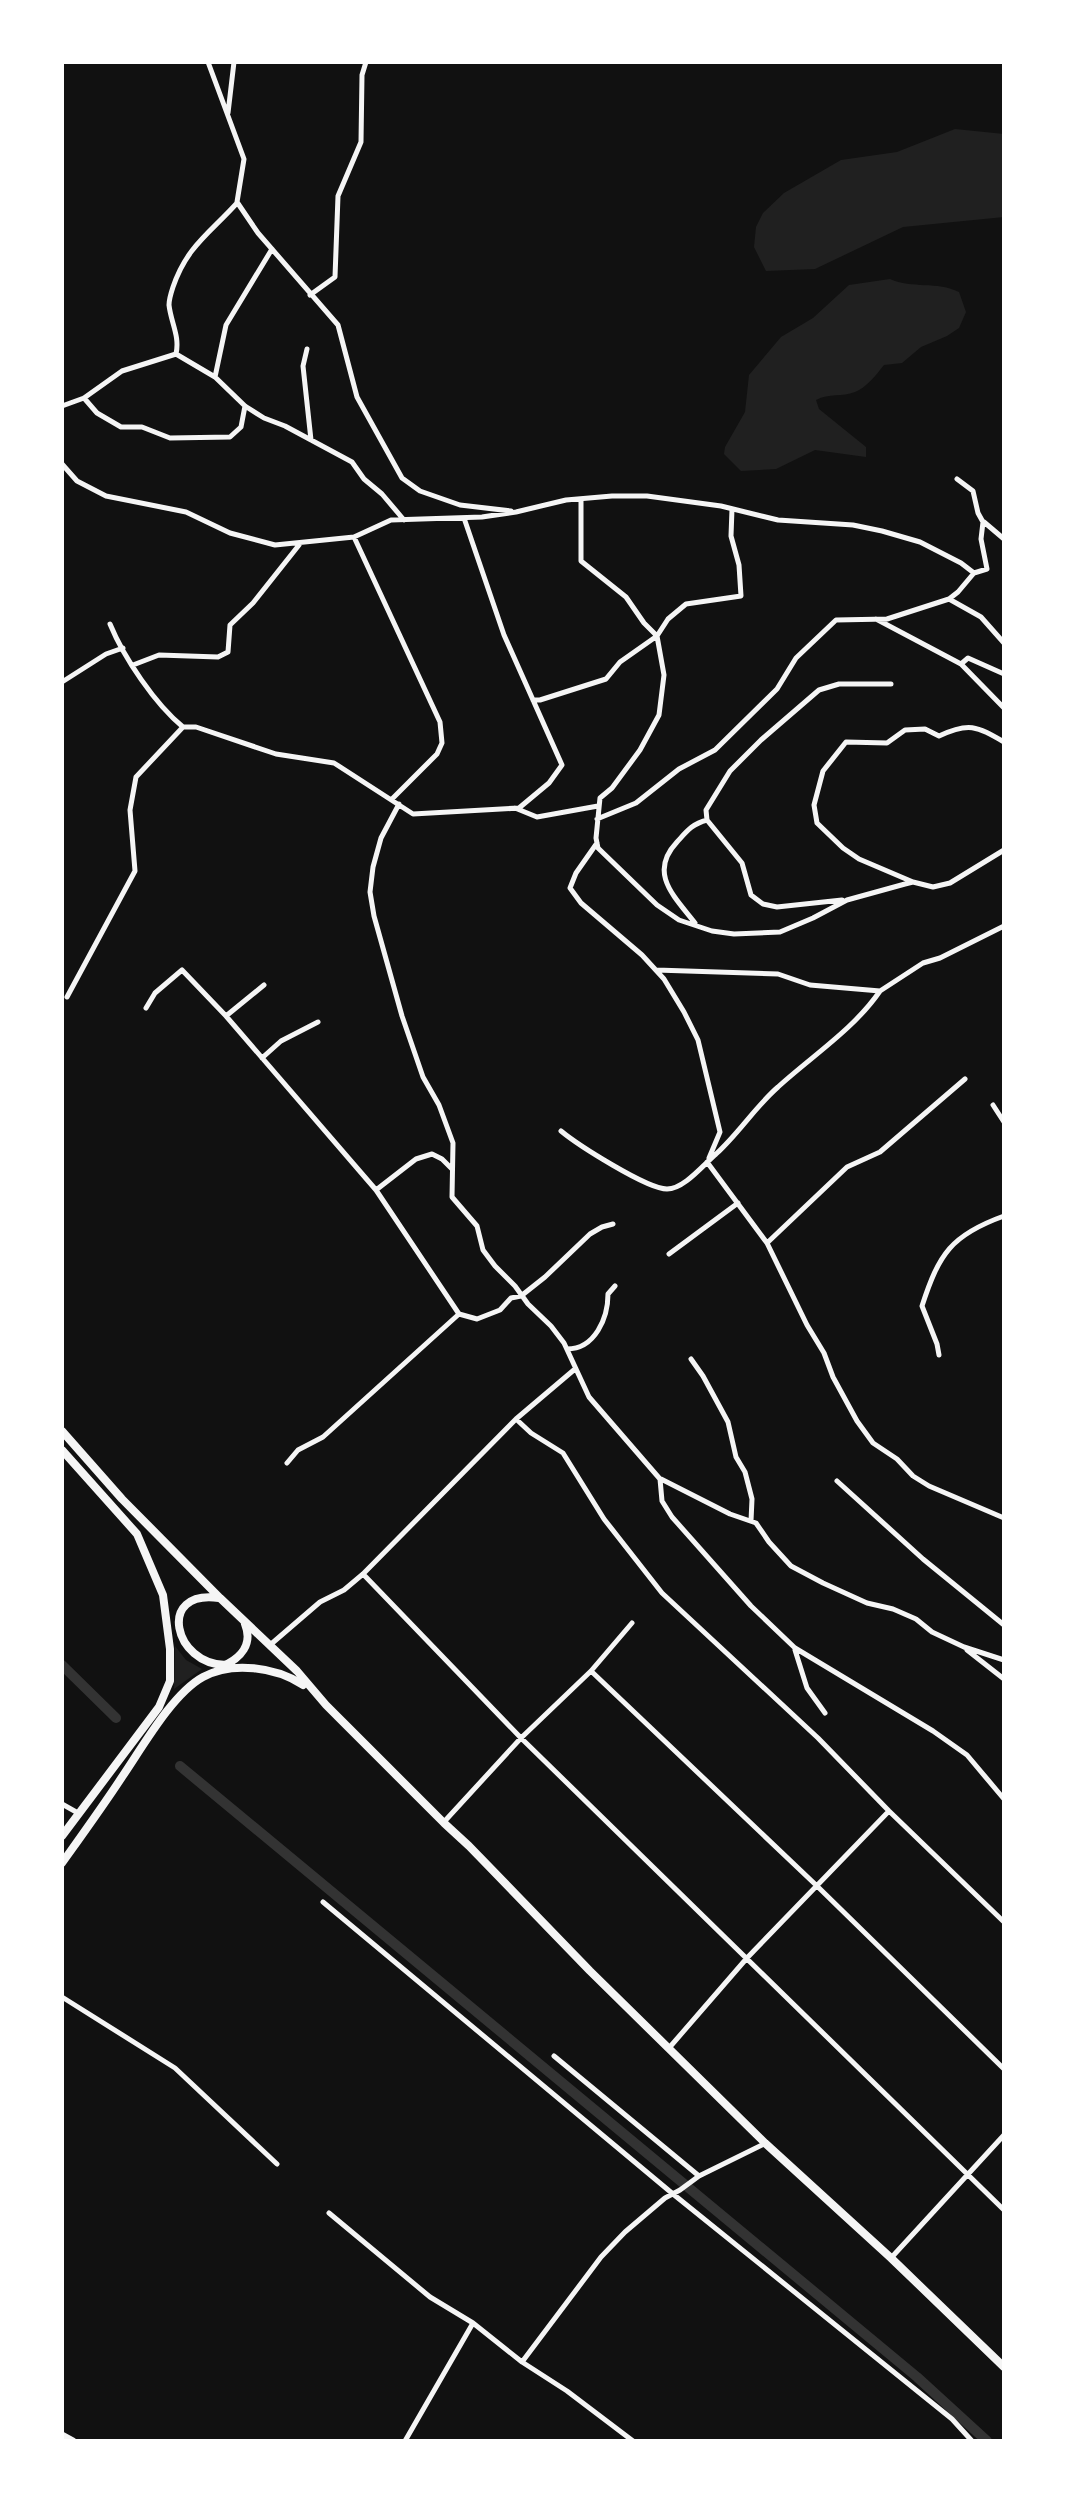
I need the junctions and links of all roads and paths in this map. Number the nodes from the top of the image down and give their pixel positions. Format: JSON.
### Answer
{"nodes":[{"id":1,"x":208,"y":62,"type":"edge"},
{"id":2,"x":234,"y":62,"type":"edge"},
{"id":3,"x":366,"y":62,"type":"edge"},
{"id":4,"x":228,"y":114,"type":"junction"},
{"id":5,"x":237,"y":202,"type":"junction"},
{"id":6,"x":272,"y":249,"type":"junction"},
{"id":7,"x":310,"y":295,"type":"junction"},
{"id":8,"x":307,"y":349,"type":"dead end"},
{"id":9,"x":176,"y":354,"type":"junction"},
{"id":10,"x":215,"y":377,"type":"junction"},
{"id":11,"x":84,"y":398,"type":"junction"},
{"id":12,"x":62,"y":406,"type":"edge"},
{"id":13,"x":245,"y":406,"type":"junction"},
{"id":14,"x":311,"y":441,"type":"junction"},
{"id":15,"x":62,"y":464,"type":"edge"},
{"id":16,"x":957,"y":479,"type":"dead end"},
{"id":17,"x":581,"y":499,"type":"junction"},
{"id":18,"x":732,"y":509,"type":"junction"},
{"id":19,"x":516,"y":512,"type":"junction"},
{"id":20,"x":464,"y":517,"type":"junction"},
{"id":21,"x":404,"y":520,"type":"junction"},
{"id":22,"x":983,"y":522,"type":"junction"},
{"id":23,"x":354,"y":537,"type":"junction"},
{"id":24,"x":1004,"y":539,"type":"edge"},
{"id":25,"x":299,"y":544,"type":"junction"},
{"id":26,"x":974,"y":573,"type":"junction"},
{"id":27,"x":949,"y":599,"type":"junction"},
{"id":28,"x":876,"y":619,"type":"junction"},
{"id":29,"x":110,"y":624,"type":"dead end"},
{"id":30,"x":657,"y":636,"type":"junction"},
{"id":31,"x":1004,"y":643,"type":"edge"},
{"id":32,"x":123,"y":648,"type":"junction"},
{"id":33,"x":961,"y":664,"type":"junction"},
{"id":34,"x":133,"y":665,"type":"junction"},
{"id":35,"x":1004,"y":674,"type":"edge"},
{"id":36,"x":62,"y":682,"type":"edge"},
{"id":37,"x":891,"y":684,"type":"dead end"},
{"id":38,"x":533,"y":700,"type":"junction"},
{"id":39,"x":1004,"y":708,"type":"edge"},
{"id":40,"x":183,"y":727,"type":"junction"},
{"id":41,"x":1004,"y":742,"type":"edge"},
{"id":42,"x":392,"y":799,"type":"junction"},
{"id":43,"x":399,"y":804,"type":"junction"},
{"id":44,"x":598,"y":806,"type":"junction"},
{"id":45,"x":514,"y":808,"type":"junction"},
{"id":46,"x":597,"y":819,"type":"junction"},
{"id":47,"x":707,"y":820,"type":"junction"},
{"id":48,"x":597,"y":843,"type":"junction"},
{"id":49,"x":1004,"y":850,"type":"edge"},
{"id":50,"x":913,"y":882,"type":"junction"},
{"id":51,"x":847,"y":900,"type":"junction"},
{"id":52,"x":696,"y":925,"type":"junction"},
{"id":53,"x":1004,"y":926,"type":"edge"},
{"id":54,"x":656,"y":970,"type":"junction"},
{"id":55,"x":264,"y":985,"type":"dead end"},
{"id":56,"x":880,"y":991,"type":"junction"},
{"id":57,"x":67,"y":997,"type":"dead end"},
{"id":58,"x":146,"y":1008,"type":"dead end"},
{"id":59,"x":226,"y":1016,"type":"junction"},
{"id":60,"x":318,"y":1022,"type":"dead end"},
{"id":61,"x":262,"y":1058,"type":"junction"},
{"id":62,"x":965,"y":1079,"type":"dead end"},
{"id":63,"x":993,"y":1105,"type":"dead end"},
{"id":64,"x":1004,"y":1122,"type":"edge"},
{"id":65,"x":561,"y":1131,"type":"dead end"},
{"id":66,"x":707,"y":1162,"type":"junction"},
{"id":67,"x":453,"y":1170,"type":"junction"},
{"id":68,"x":376,"y":1190,"type":"junction"},
{"id":69,"x":738,"y":1203,"type":"junction"},
{"id":70,"x":1004,"y":1216,"type":"edge"},
{"id":71,"x":613,"y":1224,"type":"dead end"},
{"id":72,"x":767,"y":1243,"type":"junction"},
{"id":73,"x":669,"y":1254,"type":"dead end"},
{"id":74,"x":615,"y":1286,"type":"dead end"},
{"id":75,"x":521,"y":1296,"type":"junction"},
{"id":76,"x":459,"y":1314,"type":"junction"},
{"id":77,"x":567,"y":1349,"type":"junction"},
{"id":78,"x":939,"y":1355,"type":"dead end"},
{"id":79,"x":691,"y":1359,"type":"dead end"},
{"id":80,"x":575,"y":1369,"type":"junction"},
{"id":81,"x":516,"y":1419,"type":"junction"},
{"id":82,"x":62,"y":1431,"type":"edge"},
{"id":83,"x":62,"y":1450,"type":"edge"},
{"id":84,"x":287,"y":1463,"type":"dead end"},
{"id":85,"x":660,"y":1479,"type":"junction"},
{"id":86,"x":837,"y":1481,"type":"dead end"},
{"id":87,"x":1004,"y":1518,"type":"edge"},
{"id":88,"x":751,"y":1521,"type":"junction"},
{"id":89,"x":363,"y":1574,"type":"junction"},
{"id":90,"x":220,"y":1598,"type":"junction"},
{"id":91,"x":166,"y":1615,"type":"junction"},
{"id":92,"x":243,"y":1619,"type":"junction"},
{"id":93,"x":632,"y":1623,"type":"dead end"},
{"id":94,"x":1004,"y":1625,"type":"edge"},
{"id":95,"x":177,"y":1630,"type":"junction"},
{"id":96,"x":169,"y":1636,"type":"junction"},
{"id":97,"x":270,"y":1645,"type":"junction"},
{"id":98,"x":964,"y":1647,"type":"junction"},
{"id":99,"x":795,"y":1648,"type":"junction"},
{"id":100,"x":1004,"y":1660,"type":"edge"},
{"id":101,"x":224,"y":1668,"type":"junction"},
{"id":102,"x":591,"y":1671,"type":"junction"},
{"id":103,"x":296,"y":1675,"type":"junction"},
{"id":104,"x":1004,"y":1679,"type":"edge"},
{"id":105,"x":825,"y":1713,"type":"dead end"},
{"id":106,"x":521,"y":1738,"type":"junction"},
{"id":107,"x":1004,"y":1799,"type":"edge"},
{"id":108,"x":62,"y":1804,"type":"edge"},
{"id":109,"x":889,"y":1811,"type":"junction"},
{"id":110,"x":78,"y":1813,"type":"junction"},
{"id":111,"x":443,"y":1824,"type":"junction"},
{"id":112,"x":62,"y":1836,"type":"edge"},
{"id":113,"x":62,"y":1863,"type":"edge"},
{"id":114,"x":817,"y":1886,"type":"junction"},
{"id":115,"x":323,"y":1902,"type":"dead end"},
{"id":116,"x":1004,"y":1922,"type":"edge"},
{"id":117,"x":747,"y":1958,"type":"junction"},
{"id":118,"x":62,"y":1997,"type":"edge"},
{"id":119,"x":669,"y":2049,"type":"junction"},
{"id":120,"x":554,"y":2056,"type":"dead end"},
{"id":121,"x":1004,"y":2069,"type":"edge"},
{"id":122,"x":1004,"y":2135,"type":"edge"},
{"id":123,"x":764,"y":2144,"type":"junction"},
{"id":124,"x":277,"y":2164,"type":"dead end"},
{"id":125,"x":966,"y":2174,"type":"junction"},
{"id":126,"x":699,"y":2176,"type":"junction"},
{"id":127,"x":673,"y":2194,"type":"junction"},
{"id":128,"x":1004,"y":2210,"type":"edge"},
{"id":129,"x":329,"y":2213,"type":"dead end"},
{"id":130,"x":891,"y":2259,"type":"junction"},
{"id":131,"x":473,"y":2323,"type":"junction"},
{"id":132,"x":522,"y":2362,"type":"junction"},
{"id":133,"x":1004,"y":2369,"type":"edge"},
{"id":134,"x":62,"y":2435,"type":"edge"},
{"id":135,"x":73,"y":2441,"type":"edge"},
{"id":136,"x":405,"y":2441,"type":"edge"},
{"id":137,"x":633,"y":2441,"type":"edge"},
{"id":138,"x":972,"y":2441,"type":"edge"}],
"edges":[{"from":1,"to":4,"type":"street"},
{"from":2,"to":4,"type":"street"},
{"from":3,"to":7,"type":"street"},
{"from":4,"to":5,"type":"street"},
{"from":5,"to":6,"type":"street"},
{"from":5,"to":9,"type":"street"},
{"from":6,"to":7,"type":"street"},
{"from":6,"to":10,"type":"street"},
{"from":7,"to":19,"type":"street"},
{"from":8,"to":14,"type":"street"},
{"from":9,"to":10,"type":"street"},
{"from":9,"to":11,"type":"street"},
{"from":10,"to":13,"type":"street"},
{"from":11,"to":12,"type":"street"},
{"from":11,"to":13,"type":"street"},
{"from":13,"to":14,"type":"street"},
{"from":14,"to":21,"type":"street"},
{"from":15,"to":25,"type":"street"},
{"from":16,"to":22,"type":"street"},
{"from":17,"to":18,"type":"street"},
{"from":17,"to":19,"type":"street"},
{"from":17,"to":30,"type":"street"},
{"from":18,"to":26,"type":"street"},
{"from":18,"to":30,"type":"street"},
{"from":19,"to":20,"type":"street"},
{"from":20,"to":21,"type":"street"},
{"from":20,"to":38,"type":"street"},
{"from":21,"to":23,"type":"street"},
{"from":22,"to":24,"type":"street"},
{"from":22,"to":26,"type":"street"},
{"from":23,"to":25,"type":"street"},
{"from":23,"to":42,"type":"street"},
{"from":25,"to":34,"type":"street"},
{"from":26,"to":27,"type":"street"},
{"from":27,"to":28,"type":"street"},
{"from":27,"to":31,"type":"street"},
{"from":28,"to":33,"type":"street"},
{"from":28,"to":46,"type":"street"},
{"from":29,"to":32,"type":"street"},
{"from":30,"to":38,"type":"street"},
{"from":30,"to":44,"type":"street"},
{"from":32,"to":34,"type":"street"},
{"from":32,"to":36,"type":"street"},
{"from":33,"to":35,"type":"street"},
{"from":33,"to":39,"type":"street"},
{"from":34,"to":40,"type":"street"},
{"from":37,"to":47,"type":"street"},
{"from":38,"to":45,"type":"street"},
{"from":40,"to":42,"type":"street"},
{"from":40,"to":57,"type":"street"},
{"from":41,"to":50,"type":"street"},
{"from":42,"to":43,"type":"street"},
{"from":43,"to":45,"type":"street"},
{"from":43,"to":67,"type":"street"},
{"from":44,"to":45,"type":"street"},
{"from":44,"to":46,"type":"street"},
{"from":46,"to":48,"type":"street"},
{"from":47,"to":51,"type":"street"},
{"from":47,"to":52,"type":"street"},
{"from":48,"to":52,"type":"street"},
{"from":48,"to":54,"type":"street"},
{"from":49,"to":50,"type":"street"},
{"from":50,"to":51,"type":"street"},
{"from":51,"to":52,"type":"street"},
{"from":53,"to":56,"type":"street"},
{"from":54,"to":56,"type":"street"},
{"from":54,"to":66,"type":"street"},
{"from":55,"to":59,"type":"street"},
{"from":56,"to":66,"type":"street"},
{"from":58,"to":59,"type":"street"},
{"from":59,"to":61,"type":"street"},
{"from":60,"to":61,"type":"street"},
{"from":61,"to":68,"type":"street"},
{"from":62,"to":72,"type":"street"},
{"from":63,"to":64,"type":"street"},
{"from":65,"to":66,"type":"street"},
{"from":66,"to":69,"type":"street"},
{"from":67,"to":68,"type":"street"},
{"from":67,"to":75,"type":"street"},
{"from":68,"to":76,"type":"street"},
{"from":69,"to":72,"type":"street"},
{"from":69,"to":73,"type":"street"},
{"from":70,"to":78,"type":"street"},
{"from":71,"to":75,"type":"street"},
{"from":72,"to":87,"type":"street"},
{"from":74,"to":77,"type":"street"},
{"from":75,"to":76,"type":"street"},
{"from":75,"to":77,"type":"street"},
{"from":76,"to":84,"type":"street"},
{"from":77,"to":80,"type":"street"},
{"from":79,"to":88,"type":"street"},
{"from":80,"to":81,"type":"street"},
{"from":80,"to":85,"type":"street"},
{"from":81,"to":89,"type":"street"},
{"from":81,"to":109,"type":"street"},
{"from":82,"to":90,"type":"main road"},
{"from":83,"to":91,"type":"main road"},
{"from":85,"to":88,"type":"street"},
{"from":85,"to":99,"type":"street"},
{"from":86,"to":94,"type":"street"},
{"from":88,"to":98,"type":"street"},
{"from":89,"to":97,"type":"street"},
{"from":89,"to":106,"type":"street"},
{"from":90,"to":92,"type":"main road"},
{"from":90,"to":95,"type":"main road"},
{"from":91,"to":95,"type":"main road"},
{"from":91,"to":96,"type":"main road"},
{"from":92,"to":97,"type":"main road"},
{"from":92,"to":101,"type":"main road"},
{"from":93,"to":102,"type":"street"},
{"from":95,"to":96,"type":"main road"},
{"from":95,"to":101,"type":"main road"},
{"from":96,"to":110,"type":"main road"},
{"from":97,"to":103,"type":"main road"},
{"from":98,"to":100,"type":"street"},
{"from":98,"to":104,"type":"street"},
{"from":99,"to":105,"type":"street"},
{"from":99,"to":107,"type":"street"},
{"from":101,"to":103,"type":"main road"},
{"from":101,"to":113,"type":"main road"},
{"from":102,"to":106,"type":"street"},
{"from":102,"to":114,"type":"street"},
{"from":103,"to":111,"type":"main road"},
{"from":106,"to":111,"type":"street"},
{"from":106,"to":117,"type":"street"},
{"from":108,"to":110,"type":"street"},
{"from":109,"to":114,"type":"street"},
{"from":109,"to":116,"type":"street"},
{"from":110,"to":112,"type":"main road"},
{"from":111,"to":119,"type":"main road"},
{"from":114,"to":117,"type":"street"},
{"from":114,"to":121,"type":"street"},
{"from":115,"to":127,"type":"street"},
{"from":117,"to":119,"type":"street"},
{"from":117,"to":125,"type":"street"},
{"from":118,"to":124,"type":"street"},
{"from":119,"to":123,"type":"main road"},
{"from":119,"to":130,"type":"main road"},
{"from":120,"to":126,"type":"street"},
{"from":122,"to":125,"type":"street"},
{"from":123,"to":126,"type":"street"},
{"from":123,"to":130,"type":"main road"},
{"from":125,"to":128,"type":"street"},
{"from":125,"to":130,"type":"street"},
{"from":126,"to":127,"type":"street"},
{"from":127,"to":132,"type":"street"},
{"from":127,"to":138,"type":"street"},
{"from":129,"to":131,"type":"street"},
{"from":130,"to":133,"type":"main road"},
{"from":131,"to":132,"type":"street"},
{"from":131,"to":136,"type":"street"},
{"from":132,"to":137,"type":"street"},
{"from":134,"to":135,"type":"main road"}]}
